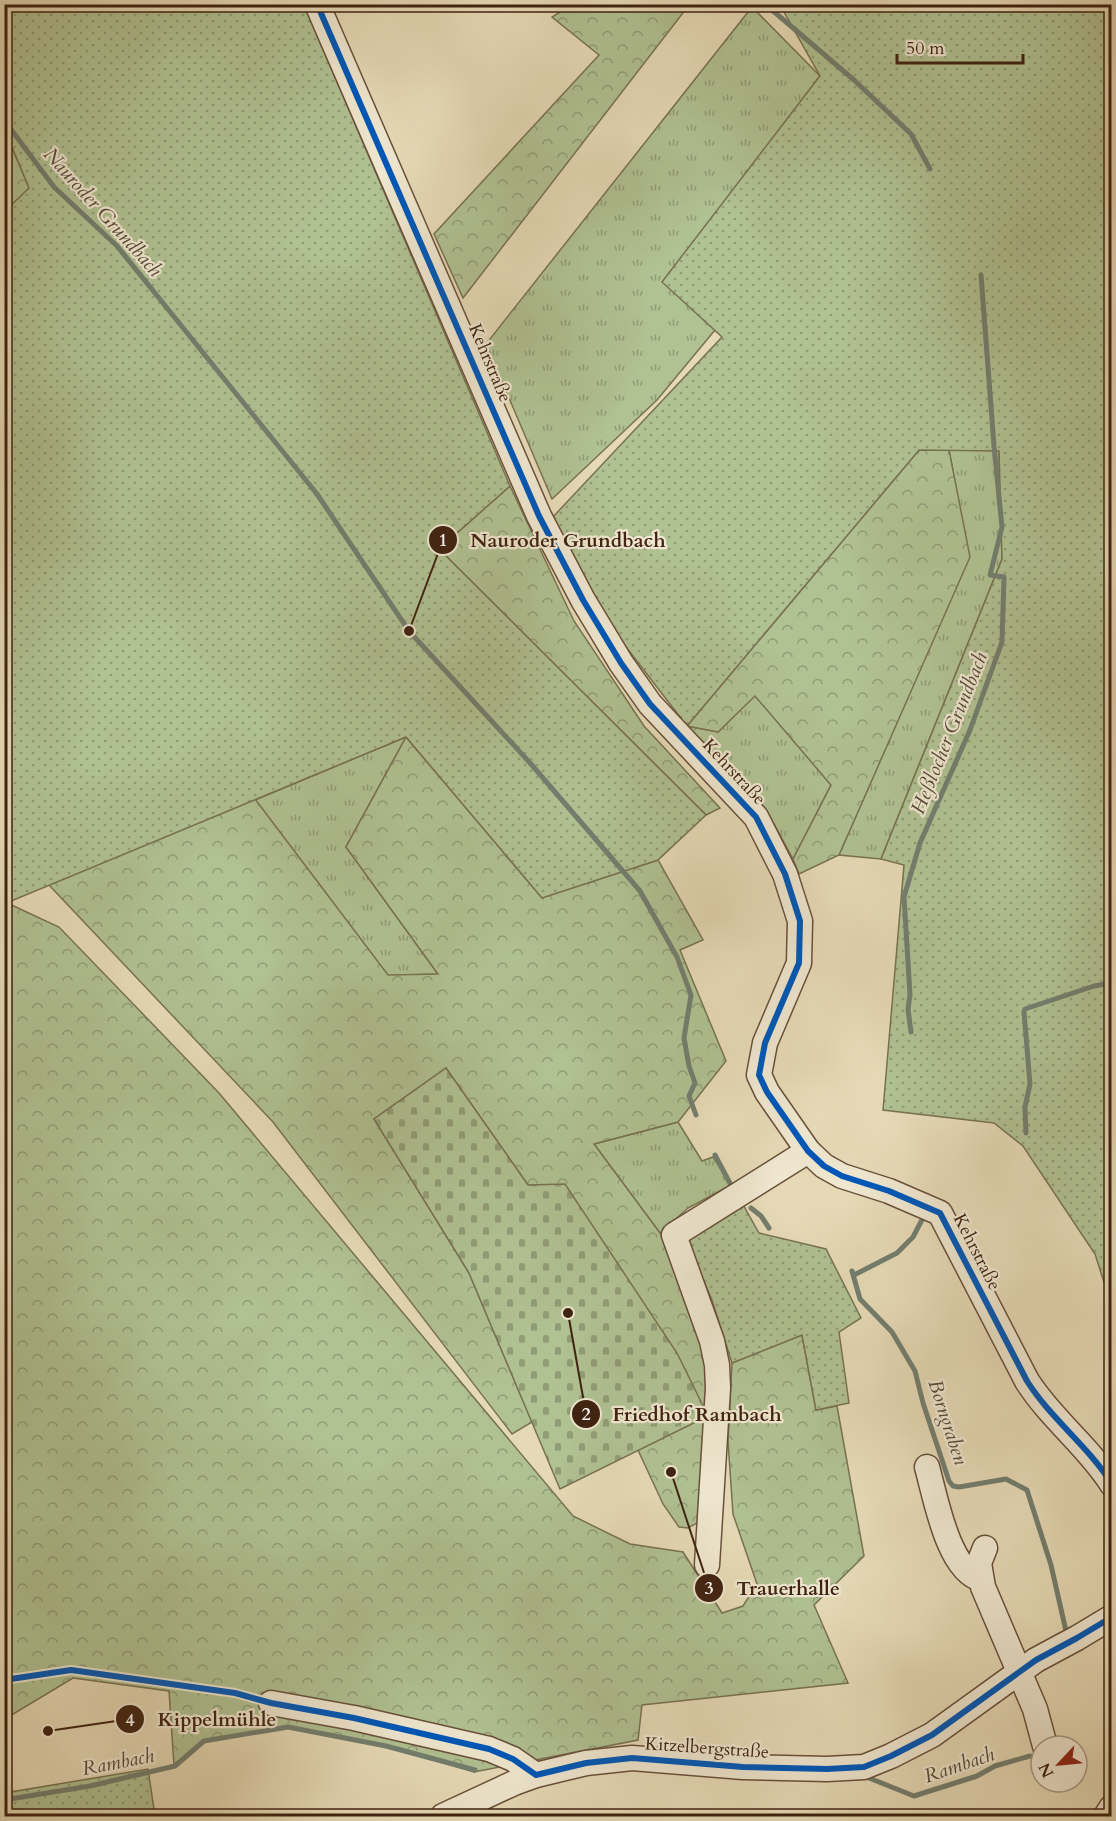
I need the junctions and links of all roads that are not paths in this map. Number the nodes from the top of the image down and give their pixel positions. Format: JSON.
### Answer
{"nodes":[{"id":1,"x":317,"y":4,"type":"edge"},
{"id":2,"x":808,"y":1151,"type":"junction"},
{"id":3,"x":927,"y":1467,"type":"dead end"},
{"id":4,"x":1112,"y":1484,"type":"edge"},
{"id":5,"x":985,"y":1548,"type":"dead end"},
{"id":6,"x":707,"y":1566,"type":"dead end"},
{"id":7,"x":981,"y":1579,"type":"junction"},
{"id":8,"x":1112,"y":1617,"type":"edge"},
{"id":9,"x":1018,"y":1672,"type":"junction"},
{"id":10,"x":271,"y":1703,"type":"dead end"},
{"id":11,"x":1042,"y":1734,"type":"edge"},
{"id":12,"x":536,"y":1775,"type":"junction"},
{"id":13,"x":1112,"y":1807,"type":"edge"},
{"id":14,"x":443,"y":1816,"type":"edge"},
{"id":15,"x":1106,"y":1816,"type":"edge"}],
"edges":[{"from":1,"to":2,"type":"street","name":"Kehrstraße"},
{"from":2,"to":4,"type":"street","name":"Kehrstraße"},
{"from":2,"to":6,"type":"street"},
{"from":3,"to":7,"type":"street"},
{"from":5,"to":7,"type":"street"},
{"from":7,"to":9,"type":"street"},
{"from":8,"to":9,"type":"street","name":"Kitzelbergstraße"},
{"from":9,"to":11,"type":"street"},
{"from":9,"to":12,"type":"street","name":"Kitzelbergstraße"},
{"from":10,"to":12,"type":"street"},
{"from":12,"to":14,"type":"street","name":"Kitzelbergstraße"},
{"from":13,"to":15,"type":"street"}]}
